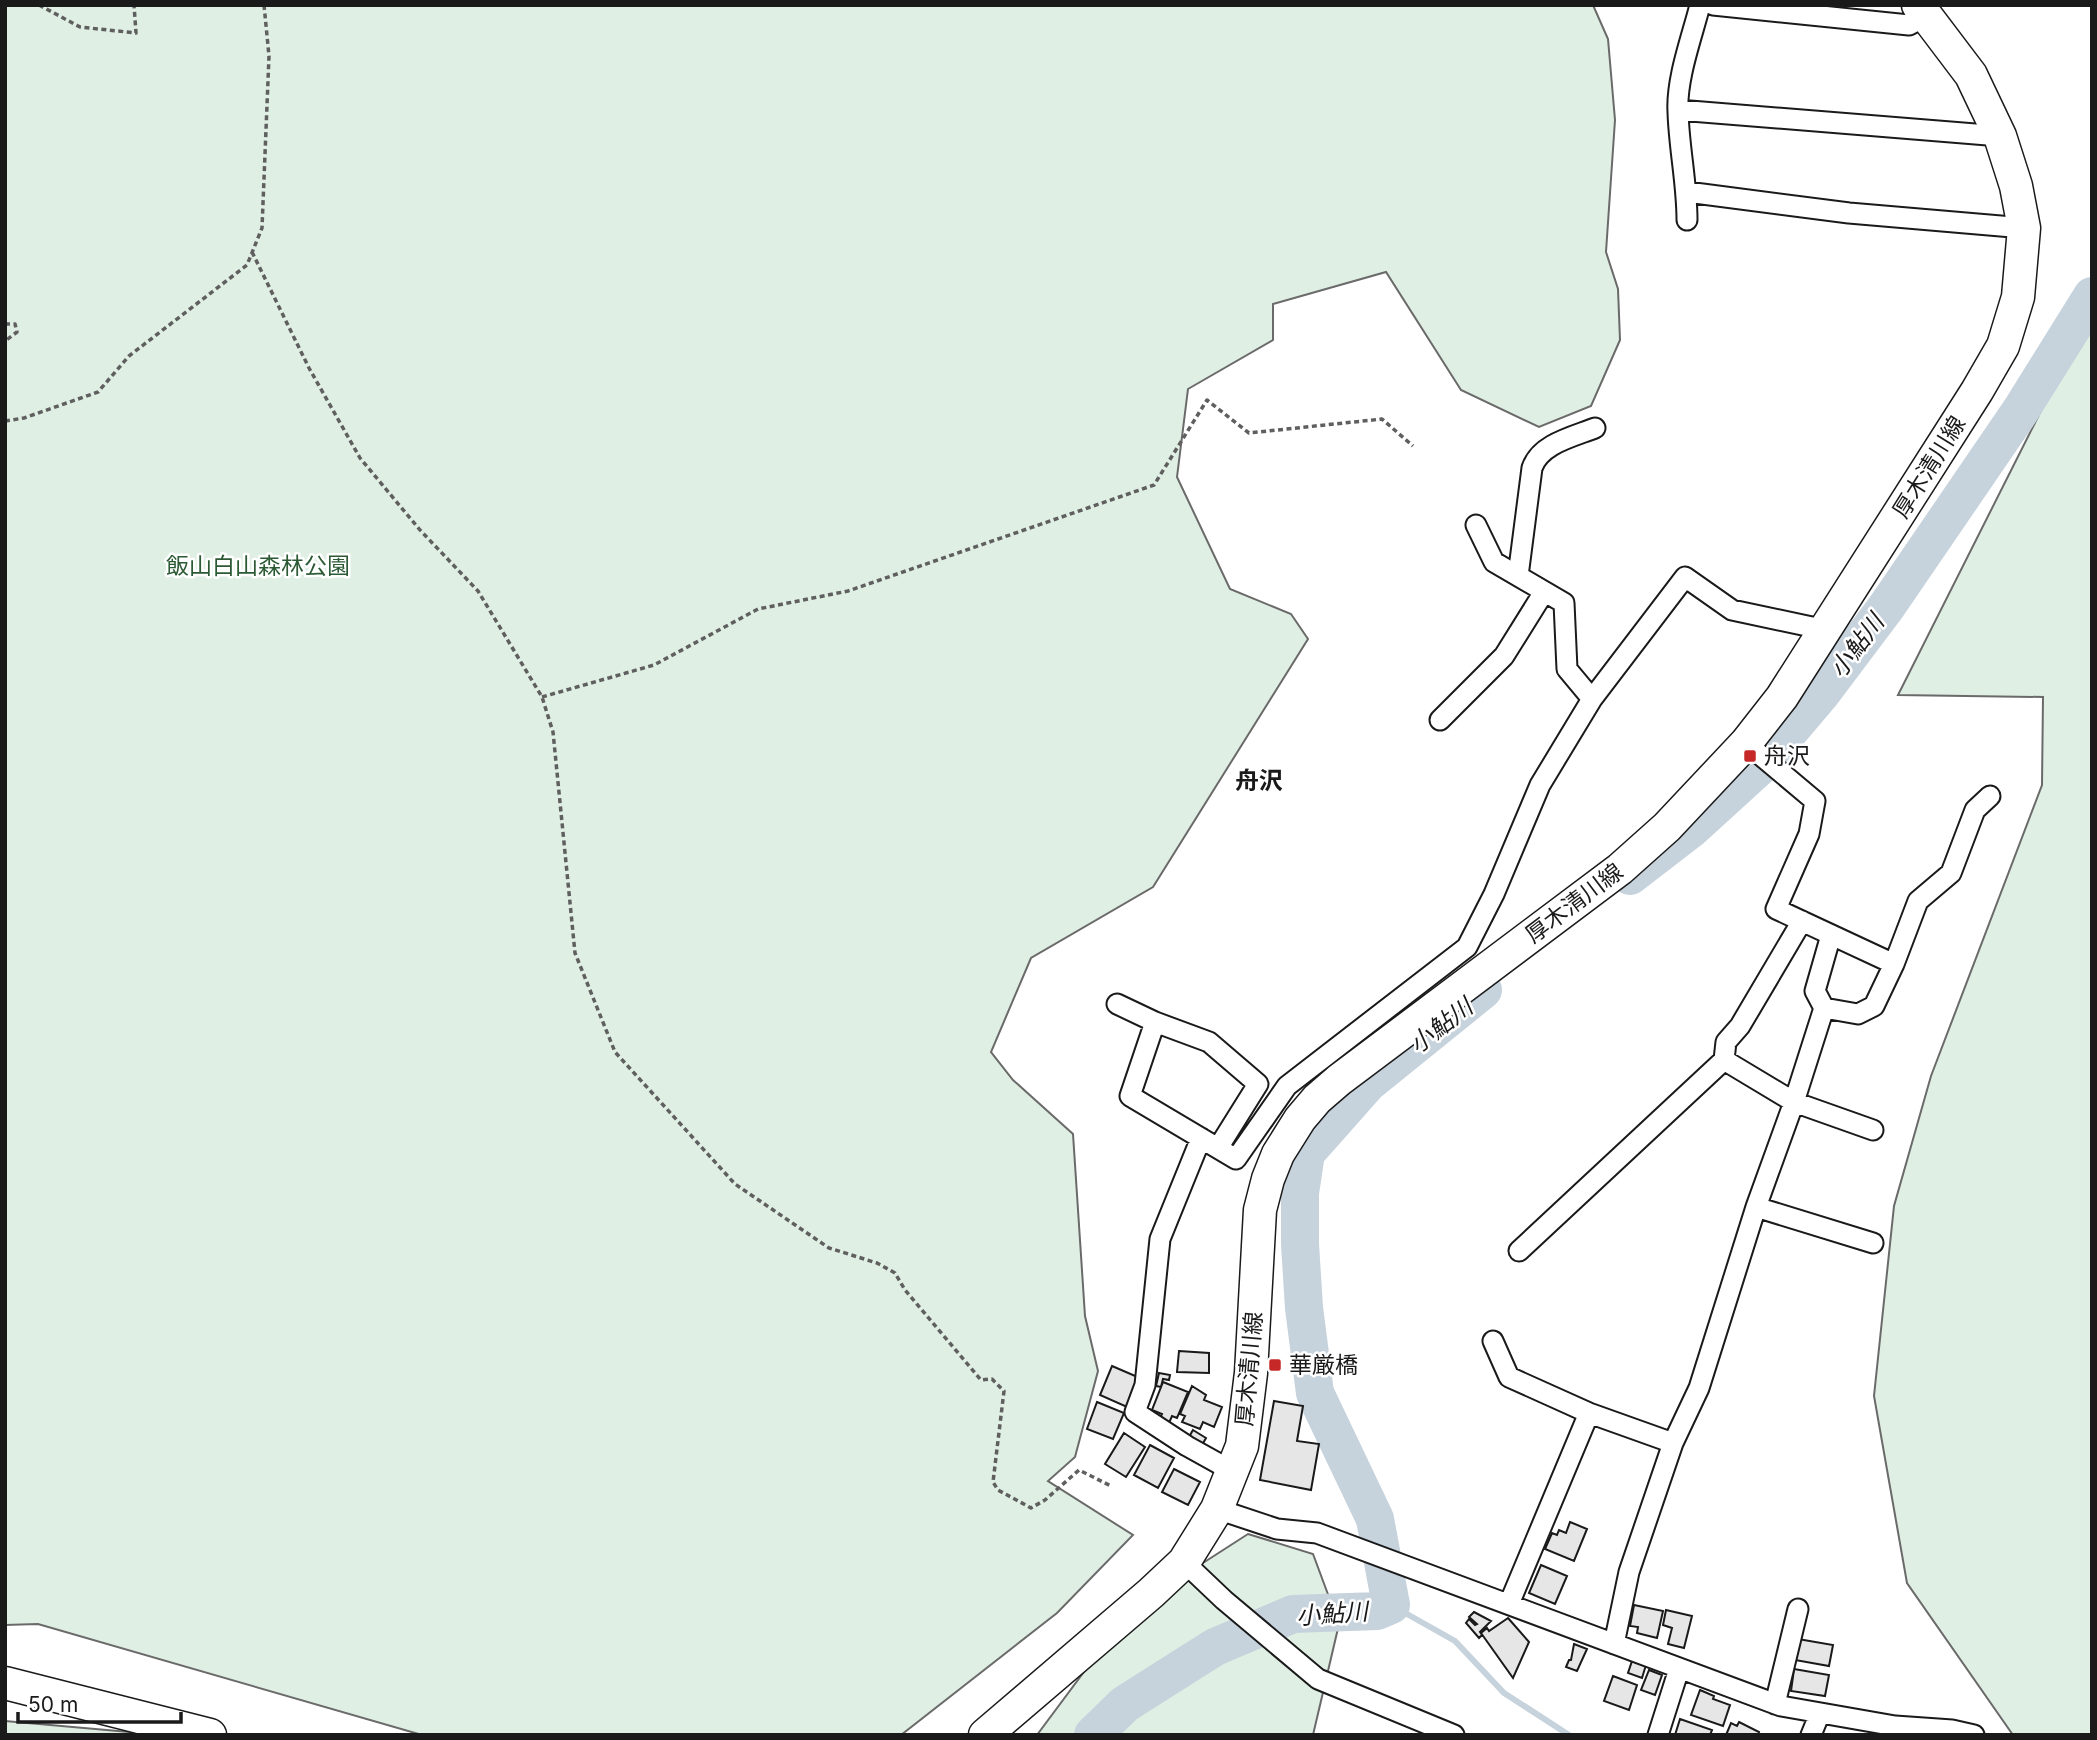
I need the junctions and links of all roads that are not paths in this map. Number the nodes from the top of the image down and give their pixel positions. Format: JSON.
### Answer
{"nodes":[{"id":1,"x":1700,"y":5,"type":"edge"},
{"id":2,"x":1713,"y":5,"type":"edge"},
{"id":3,"x":1922,"y":11,"type":"edge"},
{"id":4,"x":1678,"y":110,"type":"junction"},
{"id":5,"x":2000,"y":136,"type":"junction"},
{"id":6,"x":1687,"y":192,"type":"junction"},
{"id":7,"x":1687,"y":220,"type":"dead end"},
{"id":8,"x":2024,"y":228,"type":"junction"},
{"id":9,"x":1595,"y":428,"type":"dead end"},
{"id":10,"x":1476,"y":525,"type":"dead end"},
{"id":11,"x":1518,"y":576,"type":"junction"},
{"id":12,"x":1544,"y":592,"type":"junction"},
{"id":13,"x":1826,"y":630,"type":"junction"},
{"id":14,"x":1592,"y":699,"type":"junction"},
{"id":15,"x":1440,"y":720,"type":"dead end"},
{"id":16,"x":1752,"y":748,"type":"junction"},
{"id":17,"x":1990,"y":796,"type":"dead end"},
{"id":18,"x":1802,"y":921,"type":"junction"},
{"id":19,"x":1831,"y":935,"type":"junction"},
{"id":20,"x":1894,"y":964,"type":"junction"},
{"id":21,"x":1117,"y":1004,"type":"dead end"},
{"id":22,"x":1825,"y":1008,"type":"junction"},
{"id":23,"x":1155,"y":1022,"type":"junction"},
{"id":24,"x":1724,"y":1060,"type":"junction"},
{"id":25,"x":1331,"y":1068,"type":"junction"},
{"id":26,"x":1794,"y":1102,"type":"junction"},
{"id":27,"x":1873,"y":1130,"type":"dead end"},
{"id":28,"x":1200,"y":1138,"type":"junction"},
{"id":29,"x":1218,"y":1148,"type":"junction"},
{"id":30,"x":1756,"y":1207,"type":"junction"},
{"id":31,"x":1873,"y":1243,"type":"dead end"},
{"id":32,"x":1519,"y":1251,"type":"dead end"},
{"id":33,"x":1493,"y":1341,"type":"dead end"},
{"id":34,"x":1589,"y":1413,"type":"junction"},
{"id":35,"x":1673,"y":1444,"type":"junction"},
{"id":36,"x":1232,"y":1471,"type":"junction"},
{"id":37,"x":1217,"y":1509,"type":"junction"},
{"id":38,"x":1184,"y":1562,"type":"junction"},
{"id":39,"x":1509,"y":1604,"type":"junction"},
{"id":40,"x":1798,"y":1609,"type":"dead end"},
{"id":41,"x":1614,"y":1644,"type":"junction"},
{"id":42,"x":1679,"y":1669,"type":"junction"},
{"id":43,"x":5,"y":1683,"type":"edge"},
{"id":44,"x":1775,"y":1704,"type":"junction"},
{"id":45,"x":1820,"y":1713,"type":"junction"},
{"id":46,"x":210,"y":1735,"type":"edge"},
{"id":47,"x":985,"y":1735,"type":"edge"},
{"id":48,"x":1454,"y":1735,"type":"edge"},
{"id":49,"x":1658,"y":1735,"type":"edge"},
{"id":50,"x":1811,"y":1735,"type":"edge"},
{"id":51,"x":1974,"y":1735,"type":"edge"}],
"edges":[{"from":1,"to":4,"type":"street"},
{"from":2,"to":3,"type":"street"},
{"from":3,"to":5,"type":"main road","name":"厚木清川線"},
{"from":4,"to":5,"type":"street"},
{"from":4,"to":6,"type":"street"},
{"from":5,"to":8,"type":"main road","name":"厚木清川線"},
{"from":6,"to":7,"type":"street"},
{"from":6,"to":8,"type":"street"},
{"from":8,"to":13,"type":"main road","name":"厚木清川線"},
{"from":9,"to":11,"type":"street"},
{"from":10,"to":11,"type":"street"},
{"from":11,"to":12,"type":"street"},
{"from":12,"to":14,"type":"street"},
{"from":12,"to":15,"type":"street"},
{"from":13,"to":14,"type":"street"},
{"from":13,"to":16,"type":"main road","name":"厚木清川線"},
{"from":14,"to":25,"type":"street"},
{"from":16,"to":18,"type":"street"},
{"from":16,"to":25,"type":"main road","name":"厚木清川線"},
{"from":17,"to":20,"type":"street"},
{"from":18,"to":19,"type":"street"},
{"from":18,"to":24,"type":"street"},
{"from":19,"to":20,"type":"street"},
{"from":19,"to":22,"type":"street"},
{"from":20,"to":22,"type":"street"},
{"from":21,"to":23,"type":"street"},
{"from":22,"to":26,"type":"street"},
{"from":23,"to":28,"type":"street"},
{"from":23,"to":29,"type":"street"},
{"from":24,"to":26,"type":"street"},
{"from":24,"to":32,"type":"street"},
{"from":25,"to":29,"type":"street"},
{"from":25,"to":36,"type":"main road","name":"厚木清川線"},
{"from":26,"to":27,"type":"street"},
{"from":26,"to":30,"type":"street"},
{"from":28,"to":29,"type":"street"},
{"from":28,"to":36,"type":"street"},
{"from":30,"to":31,"type":"street"},
{"from":30,"to":35,"type":"street"},
{"from":33,"to":34,"type":"street"},
{"from":34,"to":35,"type":"street"},
{"from":34,"to":39,"type":"street"},
{"from":35,"to":41,"type":"street"},
{"from":36,"to":37,"type":"main road","name":"厚木清川線"},
{"from":37,"to":38,"type":"main road","name":"厚木清川線"},
{"from":37,"to":39,"type":"street"},
{"from":38,"to":47,"type":"main road","name":"厚木清川線"},
{"from":38,"to":48,"type":"street"},
{"from":39,"to":41,"type":"street"},
{"from":40,"to":44,"type":"street"},
{"from":41,"to":42,"type":"street"},
{"from":42,"to":44,"type":"street"},
{"from":42,"to":49,"type":"street"},
{"from":43,"to":46,"type":"main road"},
{"from":44,"to":45,"type":"street"},
{"from":45,"to":50,"type":"street"},
{"from":45,"to":51,"type":"street"}]}
